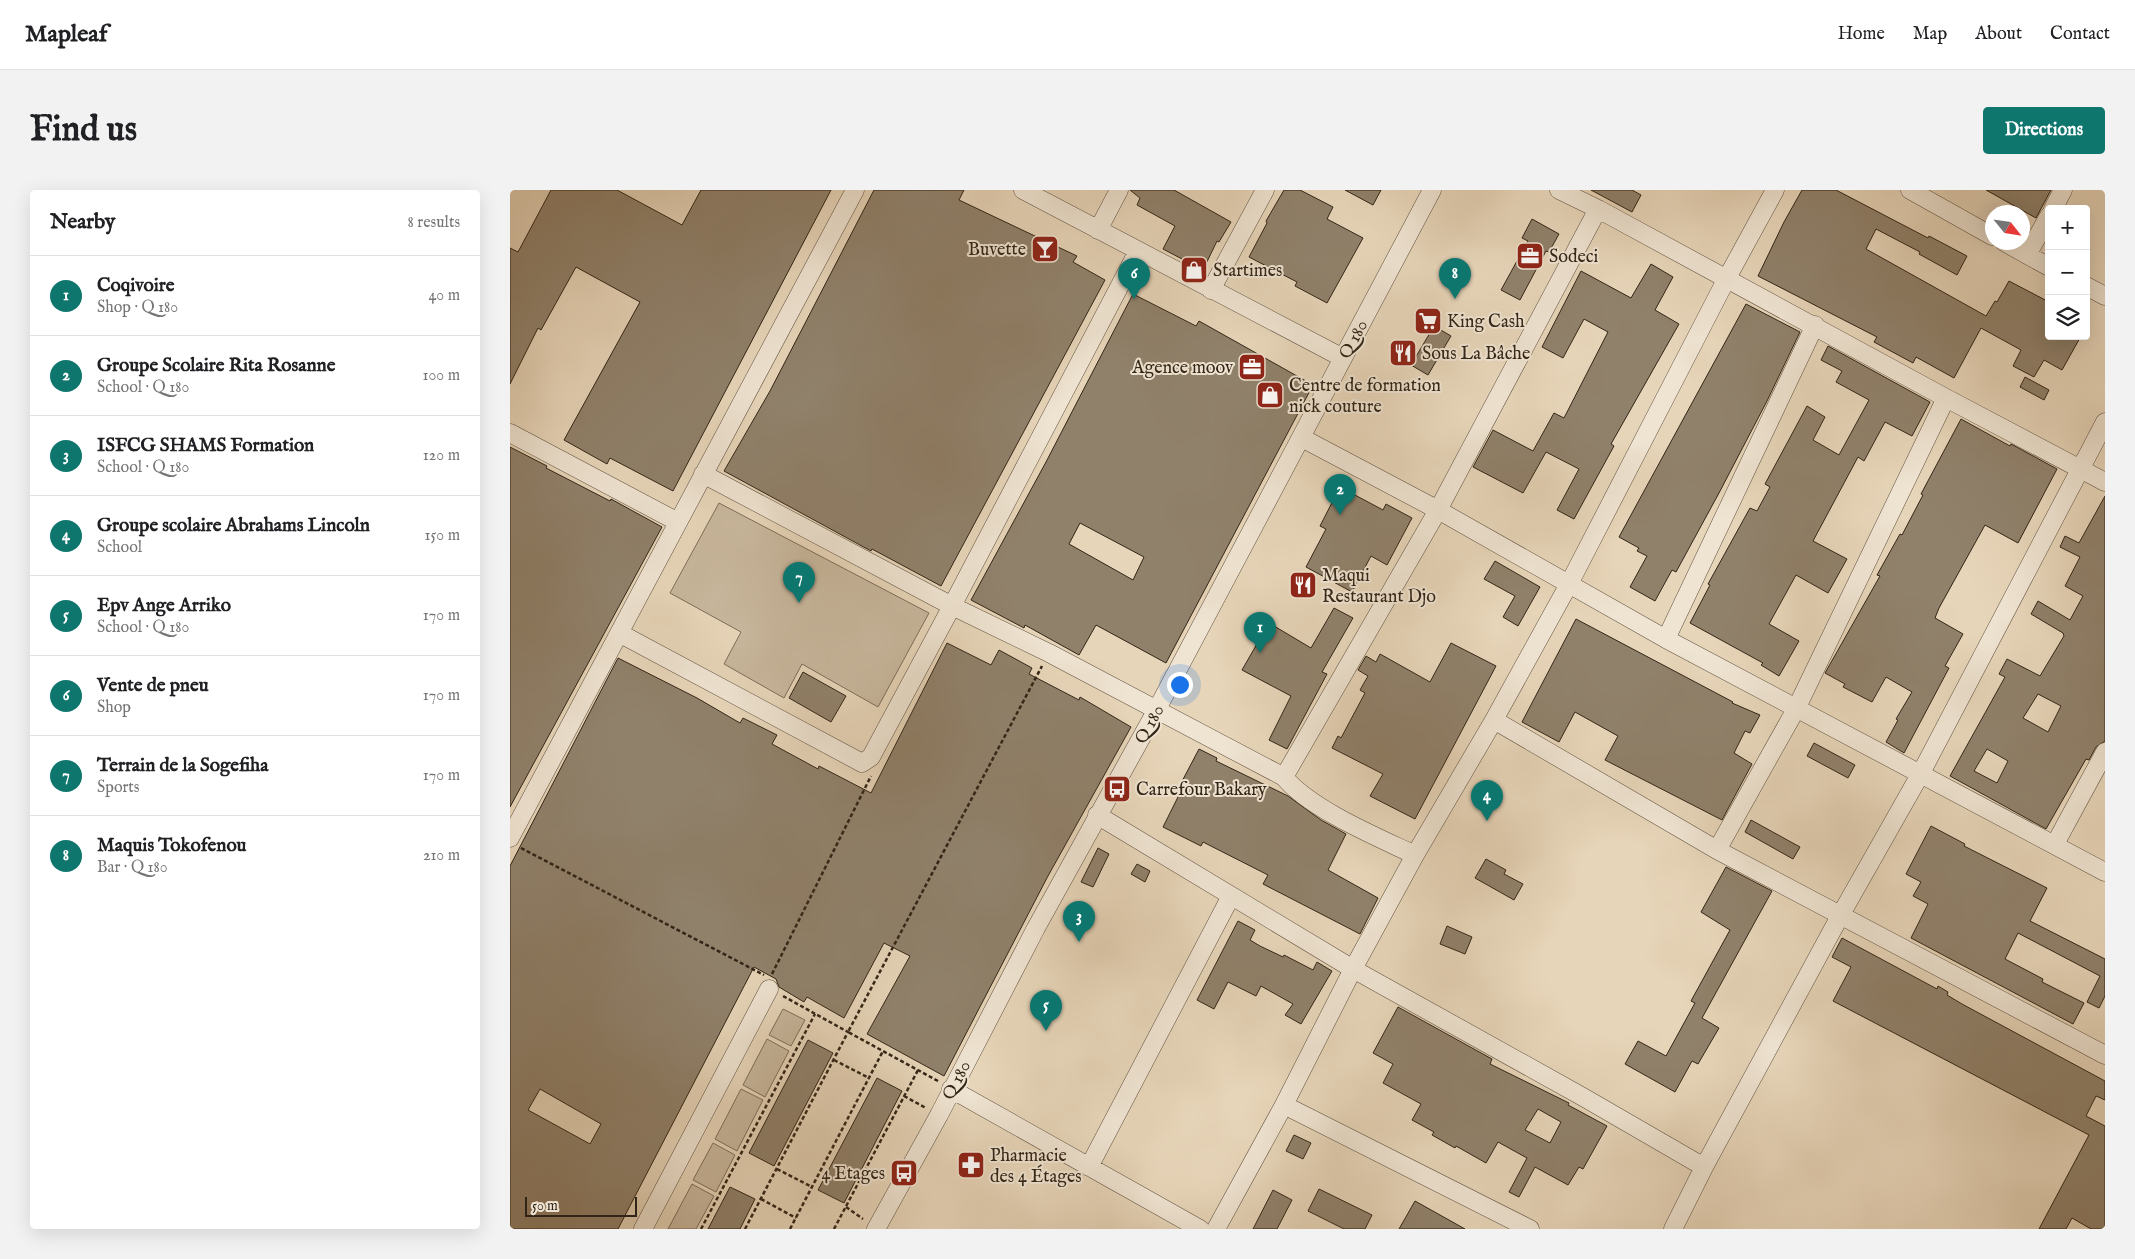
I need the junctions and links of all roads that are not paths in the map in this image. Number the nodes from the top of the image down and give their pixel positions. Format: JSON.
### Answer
{"nodes":[{"id":1,"x":854,"y":190,"type":"edge"},
{"id":2,"x":1023,"y":190,"type":"edge"},
{"id":3,"x":1119,"y":190,"type":"edge"},
{"id":4,"x":1265,"y":190,"type":"edge"},
{"id":5,"x":1432,"y":190,"type":"edge"},
{"id":6,"x":1559,"y":190,"type":"edge"},
{"id":7,"x":1775,"y":190,"type":"edge"},
{"id":8,"x":1910,"y":190,"type":"edge"},
{"id":9,"x":2063,"y":190,"type":"edge"},
{"id":10,"x":2055,"y":205,"type":"edge"},
{"id":11,"x":1598,"y":209,"type":"junction"},
{"id":12,"x":2045,"y":223,"type":"edge"},
{"id":13,"x":1098,"y":230,"type":"junction"},
{"id":14,"x":1985,"y":232,"type":"edge"},
{"id":15,"x":2018,"y":250,"type":"edge"},
{"id":16,"x":1138,"y":251,"type":"junction"},
{"id":17,"x":2027,"y":255,"type":"junction"},
{"id":18,"x":2045,"y":264,"type":"edge"},
{"id":19,"x":1727,"y":278,"type":"junction"},
{"id":20,"x":2090,"y":288,"type":"edge"},
{"id":21,"x":1211,"y":290,"type":"junction"},
{"id":22,"x":2105,"y":296,"type":"edge"},
{"id":23,"x":1815,"y":326,"type":"junction"},
{"id":24,"x":1343,"y":358,"type":"junction"},
{"id":25,"x":1946,"y":398,"type":"junction"},
{"id":26,"x":2105,"y":422,"type":"edge"},
{"id":27,"x":510,"y":433,"type":"edge"},
{"id":28,"x":1302,"y":438,"type":"junction"},
{"id":29,"x":2080,"y":468,"type":"junction"},
{"id":30,"x":703,"y":474,"type":"junction"},
{"id":31,"x":2105,"y":482,"type":"edge"},
{"id":32,"x":1438,"y":510,"type":"junction"},
{"id":33,"x":678,"y":522,"type":"junction"},
{"id":34,"x":1569,"y":584,"type":"junction"},
{"id":35,"x":952,"y":606,"type":"junction"},
{"id":36,"x":619,"y":633,"type":"junction"},
{"id":37,"x":1666,"y":639,"type":"junction"},
{"id":38,"x":1796,"y":709,"type":"junction"},
{"id":39,"x":1156,"y":711,"type":"junction"},
{"id":40,"x":1494,"y":720,"type":"junction"},
{"id":41,"x":2105,"y":752,"type":"edge"},
{"id":42,"x":1921,"y":773,"type":"junction"},
{"id":43,"x":1284,"y":777,"type":"junction"},
{"id":44,"x":1098,"y":815,"type":"junction"},
{"id":45,"x":512,"y":841,"type":"edge"},
{"id":46,"x":2055,"y":844,"type":"junction"},
{"id":47,"x":1717,"y":850,"type":"junction"},
{"id":48,"x":1415,"y":855,"type":"junction"},
{"id":49,"x":2105,"y":872,"type":"edge"},
{"id":50,"x":1231,"y":896,"type":"junction"},
{"id":51,"x":1840,"y":916,"type":"junction"},
{"id":52,"x":1352,"y":969,"type":"junction"},
{"id":53,"x":769,"y":989,"type":"road end"},
{"id":54,"x":2105,"y":1055,"type":"edge"},
{"id":55,"x":952,"y":1089,"type":"junction"},
{"id":56,"x":1284,"y":1105,"type":"junction"},
{"id":57,"x":1089,"y":1167,"type":"junction"},
{"id":58,"x":1704,"y":1167,"type":"junction"},
{"id":59,"x":643,"y":1229,"type":"edge"},
{"id":60,"x":877,"y":1229,"type":"edge"},
{"id":61,"x":1200,"y":1229,"type":"edge"},
{"id":62,"x":1216,"y":1229,"type":"edge"},
{"id":63,"x":1530,"y":1229,"type":"edge"},
{"id":64,"x":1673,"y":1229,"type":"edge"}],
"edges":[{"from":1,"to":30,"type":"street"},
{"from":2,"to":13,"type":"street"},
{"from":3,"to":13,"type":"street"},
{"from":4,"to":21,"type":"street"},
{"from":5,"to":24,"type":"street","name":"Q 180"},
{"from":6,"to":11,"type":"street"},
{"from":7,"to":19,"type":"street"},
{"from":8,"to":14,"type":"street"},
{"from":9,"to":10,"type":"street"},
{"from":11,"to":19,"type":"street"},
{"from":11,"to":32,"type":"street"},
{"from":12,"to":17,"type":"street"},
{"from":13,"to":16,"type":"street"},
{"from":15,"to":17,"type":"street"},
{"from":16,"to":21,"type":"street"},
{"from":16,"to":35,"type":"street"},
{"from":17,"to":18,"type":"street"},
{"from":19,"to":23,"type":"street"},
{"from":19,"to":34,"type":"street"},
{"from":20,"to":22,"type":"street"},
{"from":21,"to":24,"type":"street"},
{"from":23,"to":25,"type":"street"},
{"from":23,"to":37,"type":"street"},
{"from":24,"to":28,"type":"street","name":"Q 180"},
{"from":25,"to":29,"type":"street"},
{"from":25,"to":38,"type":"street"},
{"from":26,"to":29,"type":"street"},
{"from":27,"to":33,"type":"street"},
{"from":28,"to":32,"type":"street"},
{"from":28,"to":39,"type":"street","name":"Q 180"},
{"from":29,"to":31,"type":"street"},
{"from":29,"to":42,"type":"street"},
{"from":30,"to":33,"type":"street"},
{"from":30,"to":35,"type":"street"},
{"from":32,"to":34,"type":"street"},
{"from":32,"to":43,"type":"street"},
{"from":33,"to":36,"type":"street"},
{"from":34,"to":37,"type":"street"},
{"from":34,"to":40,"type":"street"},
{"from":35,"to":36,"type":"street"},
{"from":35,"to":39,"type":"street"},
{"from":36,"to":45,"type":"street"},
{"from":37,"to":38,"type":"street"},
{"from":38,"to":42,"type":"street"},
{"from":38,"to":47,"type":"street"},
{"from":39,"to":43,"type":"street"},
{"from":39,"to":44,"type":"street","name":"Q 180"},
{"from":40,"to":47,"type":"street"},
{"from":40,"to":48,"type":"street"},
{"from":41,"to":46,"type":"street"},
{"from":42,"to":46,"type":"street"},
{"from":42,"to":51,"type":"street"},
{"from":43,"to":48,"type":"street"},
{"from":44,"to":50,"type":"street"},
{"from":44,"to":55,"type":"street","name":"Q 180"},
{"from":46,"to":49,"type":"street"},
{"from":47,"to":51,"type":"street"},
{"from":48,"to":52,"type":"street"},
{"from":50,"to":52,"type":"street"},
{"from":50,"to":57,"type":"street"},
{"from":51,"to":54,"type":"street"},
{"from":51,"to":58,"type":"street"},
{"from":52,"to":56,"type":"street"},
{"from":52,"to":58,"type":"street"},
{"from":53,"to":59,"type":"street"},
{"from":55,"to":57,"type":"street"},
{"from":55,"to":60,"type":"street","name":"Q 180"},
{"from":56,"to":62,"type":"street"},
{"from":56,"to":63,"type":"street"},
{"from":57,"to":61,"type":"street"},
{"from":58,"to":64,"type":"street"}]}
